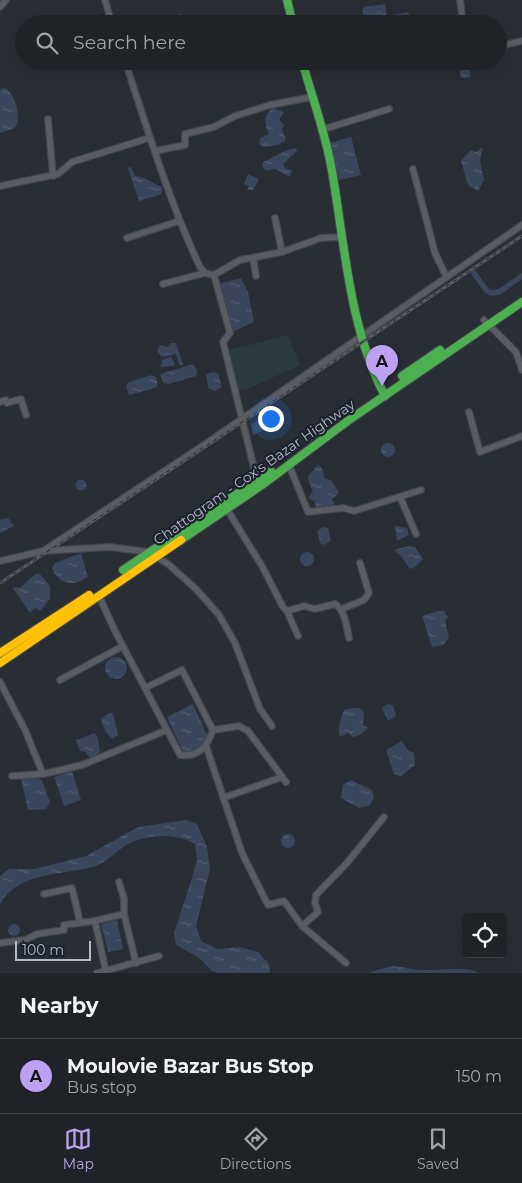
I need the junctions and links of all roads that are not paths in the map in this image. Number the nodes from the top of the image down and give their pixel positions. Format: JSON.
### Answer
{"nodes":[{"id":1,"x":6,"y":0,"type":"edge"},
{"id":2,"x":105,"y":0,"type":"edge"},
{"id":3,"x":287,"y":0,"type":"edge"},
{"id":4,"x":460,"y":0,"type":"edge"},
{"id":5,"x":0,"y":7,"type":"edge"},
{"id":6,"x":109,"y":15,"type":"edge"},
{"id":7,"x":291,"y":15,"type":"edge"},
{"id":8,"x":462,"y":15,"type":"edge"},
{"id":9,"x":522,"y":41,"type":"edge"},
{"id":10,"x":507,"y":44,"type":"edge"},
{"id":11,"x":127,"y":70,"type":"edge"},
{"id":12,"x":304,"y":70,"type":"edge"},
{"id":13,"x":312,"y":98,"type":"junction"},
{"id":14,"x":389,"y":109,"type":"dead end"},
{"id":15,"x":48,"y":119,"type":"dead end"},
{"id":16,"x":321,"y":130,"type":"junction"},
{"id":17,"x":148,"y":138,"type":"junction"},
{"id":18,"x":155,"y":151,"type":"junction"},
{"id":19,"x":413,"y":169,"type":"dead end"},
{"id":20,"x":53,"y":176,"type":"junction"},
{"id":21,"x":0,"y":186,"type":"edge"},
{"id":22,"x":275,"y":218,"type":"dead end"},
{"id":23,"x":178,"y":221,"type":"junction"},
{"id":24,"x":522,"y":225,"type":"edge"},
{"id":25,"x":341,"y":237,"type":"junction"},
{"id":26,"x":127,"y":238,"type":"dead end"},
{"id":27,"x":282,"y":252,"type":"junction"},
{"id":28,"x":253,"y":258,"type":"junction"},
{"id":29,"x":205,"y":273,"type":"junction"},
{"id":30,"x":214,"y":275,"type":"junction"},
{"id":31,"x":256,"y":276,"type":"dead end"},
{"id":32,"x":446,"y":276,"type":"junction"},
{"id":33,"x":163,"y":284,"type":"dead end"},
{"id":34,"x":522,"y":296,"type":"edge"},
{"id":35,"x":522,"y":302,"type":"edge"},
{"id":36,"x":486,"y":323,"type":"junction"},
{"id":37,"x":362,"y":336,"type":"junction"},
{"id":38,"x":522,"y":370,"type":"edge"},
{"id":39,"x":383,"y":393,"type":"junction"},
{"id":40,"x":0,"y":402,"type":"edge"},
{"id":41,"x":469,"y":412,"type":"dead end"},
{"id":42,"x":26,"y":416,"type":"dead end"},
{"id":43,"x":242,"y":419,"type":"junction"},
{"id":44,"x":522,"y":436,"type":"edge"},
{"id":45,"x":289,"y":465,"type":"junction"},
{"id":46,"x":257,"y":480,"type":"junction"},
{"id":47,"x":421,"y":490,"type":"dead end"},
{"id":48,"x":400,"y":497,"type":"junction"},
{"id":49,"x":225,"y":506,"type":"junction"},
{"id":50,"x":416,"y":534,"type":"dead end"},
{"id":51,"x":43,"y":551,"type":"junction"},
{"id":52,"x":148,"y":552,"type":"junction"},
{"id":53,"x":156,"y":557,"type":"junction"},
{"id":54,"x":0,"y":562,"type":"edge"},
{"id":55,"x":360,"y":563,"type":"dead end"},
{"id":56,"x":100,"y":596,"type":"junction"},
{"id":57,"x":342,"y":609,"type":"junction"},
{"id":58,"x":286,"y":611,"type":"junction"},
{"id":59,"x":298,"y":636,"type":"dead end"},
{"id":60,"x":349,"y":638,"type":"dead end"},
{"id":61,"x":122,"y":646,"type":"junction"},
{"id":62,"x":0,"y":653,"type":"edge"},
{"id":63,"x":0,"y":663,"type":"edge"},
{"id":64,"x":60,"y":680,"type":"dead end"},
{"id":65,"x":0,"y":682,"type":"edge"},
{"id":66,"x":146,"y":688,"type":"junction"},
{"id":67,"x":272,"y":726,"type":"dead end"},
{"id":68,"x":166,"y":730,"type":"junction"},
{"id":69,"x":213,"y":730,"type":"junction"},
{"id":70,"x":206,"y":746,"type":"junction"},
{"id":71,"x":42,"y":774,"type":"junction"},
{"id":72,"x":12,"y":776,"type":"dead end"},
{"id":73,"x":223,"y":798,"type":"junction"},
{"id":74,"x":384,"y":817,"type":"dead end"},
{"id":75,"x":119,"y":882,"type":"dead end"},
{"id":76,"x":44,"y":894,"type":"dead end"},
{"id":77,"x":124,"y":914,"type":"junction"},
{"id":78,"x":95,"y":921,"type":"junction"},
{"id":79,"x":80,"y":922,"type":"junction"},
{"id":80,"x":302,"y":926,"type":"junction"},
{"id":81,"x":0,"y":943,"type":"edge"},
{"id":82,"x":159,"y":956,"type":"dead end"},
{"id":83,"x":136,"y":963,"type":"junction"},
{"id":84,"x":346,"y":963,"type":"dead end"},
{"id":85,"x":108,"y":972,"type":"edge"},
{"id":86,"x":97,"y":973,"type":"edge"}],
"edges":[{"from":1,"to":5,"type":"street"},
{"from":2,"to":6,"type":"street"},
{"from":3,"to":7,"type":"main road"},
{"from":4,"to":8,"type":"street"},
{"from":9,"to":10,"type":"street"},
{"from":11,"to":17,"type":"street"},
{"from":12,"to":13,"type":"main road"},
{"from":13,"to":16,"type":"main road"},
{"from":13,"to":18,"type":"street"},
{"from":14,"to":16,"type":"street"},
{"from":15,"to":20,"type":"street"},
{"from":16,"to":25,"type":"main road"},
{"from":17,"to":18,"type":"street"},
{"from":17,"to":20,"type":"street"},
{"from":18,"to":23,"type":"street"},
{"from":19,"to":32,"type":"street"},
{"from":20,"to":21,"type":"street"},
{"from":22,"to":27,"type":"street"},
{"from":23,"to":26,"type":"street"},
{"from":23,"to":29,"type":"street"},
{"from":24,"to":32,"type":"street"},
{"from":25,"to":27,"type":"street"},
{"from":25,"to":37,"type":"main road"},
{"from":27,"to":28,"type":"street"},
{"from":28,"to":30,"type":"street"},
{"from":28,"to":31,"type":"street"},
{"from":29,"to":30,"type":"street"},
{"from":29,"to":33,"type":"street"},
{"from":30,"to":43,"type":"street"},
{"from":32,"to":37,"type":"street"},
{"from":34,"to":36,"type":"main road","name":"Chattogram - Cox's Bazar Highway"},
{"from":35,"to":36,"type":"main road","name":"Chattogram - Cox's Bazar Highway"},
{"from":36,"to":38,"type":"street"},
{"from":36,"to":39,"type":"main road","name":"Chattogram - Cox's Bazar Highway"},
{"from":37,"to":39,"type":"main road"},
{"from":37,"to":43,"type":"street"},
{"from":39,"to":45,"type":"main road","name":"Chattogram - Cox's Bazar Highway"},
{"from":39,"to":46,"type":"main road","name":"Chattogram - Cox's Bazar Highway"},
{"from":40,"to":42,"type":"street"},
{"from":41,"to":44,"type":"street"},
{"from":43,"to":46,"type":"street"},
{"from":43,"to":51,"type":"street"},
{"from":45,"to":48,"type":"street"},
{"from":45,"to":49,"type":"main road","name":"Chattogram - Cox's Bazar Highway"},
{"from":46,"to":49,"type":"main road","name":"Chattogram - Cox's Bazar Highway"},
{"from":47,"to":48,"type":"street"},
{"from":48,"to":50,"type":"street"},
{"from":49,"to":52,"type":"main road","name":"Chattogram - Cox's Bazar Highway"},
{"from":49,"to":53,"type":"main road","name":"Chattogram - Cox's Bazar Highway"},
{"from":49,"to":58,"type":"street"},
{"from":51,"to":52,"type":"street"},
{"from":51,"to":54,"type":"street"},
{"from":52,"to":53,"type":"street"},
{"from":52,"to":62,"type":"main road","name":"Chattogram - Cox's Bazar Highway"},
{"from":53,"to":56,"type":"main road","name":"Chattogram - Cox's Bazar Highway"},
{"from":53,"to":67,"type":"street"},
{"from":55,"to":57,"type":"street"},
{"from":56,"to":61,"type":"street"},
{"from":56,"to":63,"type":"main road","name":"Chattogram - Cox's Bazar Highway"},
{"from":57,"to":58,"type":"street"},
{"from":57,"to":60,"type":"street"},
{"from":58,"to":59,"type":"street"},
{"from":61,"to":64,"type":"street"},
{"from":61,"to":66,"type":"street"},
{"from":65,"to":71,"type":"street"},
{"from":66,"to":68,"type":"street"},
{"from":66,"to":69,"type":"street"},
{"from":68,"to":70,"type":"street"},
{"from":68,"to":71,"type":"street"},
{"from":69,"to":70,"type":"street"},
{"from":69,"to":73,"type":"street"},
{"from":70,"to":73,"type":"street"},
{"from":71,"to":72,"type":"street"},
{"from":73,"to":80,"type":"street"},
{"from":74,"to":80,"type":"street"},
{"from":75,"to":77,"type":"street"},
{"from":76,"to":79,"type":"street"},
{"from":77,"to":78,"type":"street"},
{"from":77,"to":83,"type":"street"},
{"from":78,"to":79,"type":"street"},
{"from":78,"to":85,"type":"street"},
{"from":79,"to":81,"type":"street"},
{"from":80,"to":84,"type":"street"},
{"from":82,"to":83,"type":"street"},
{"from":83,"to":85,"type":"street"},
{"from":85,"to":86,"type":"street"}]}
